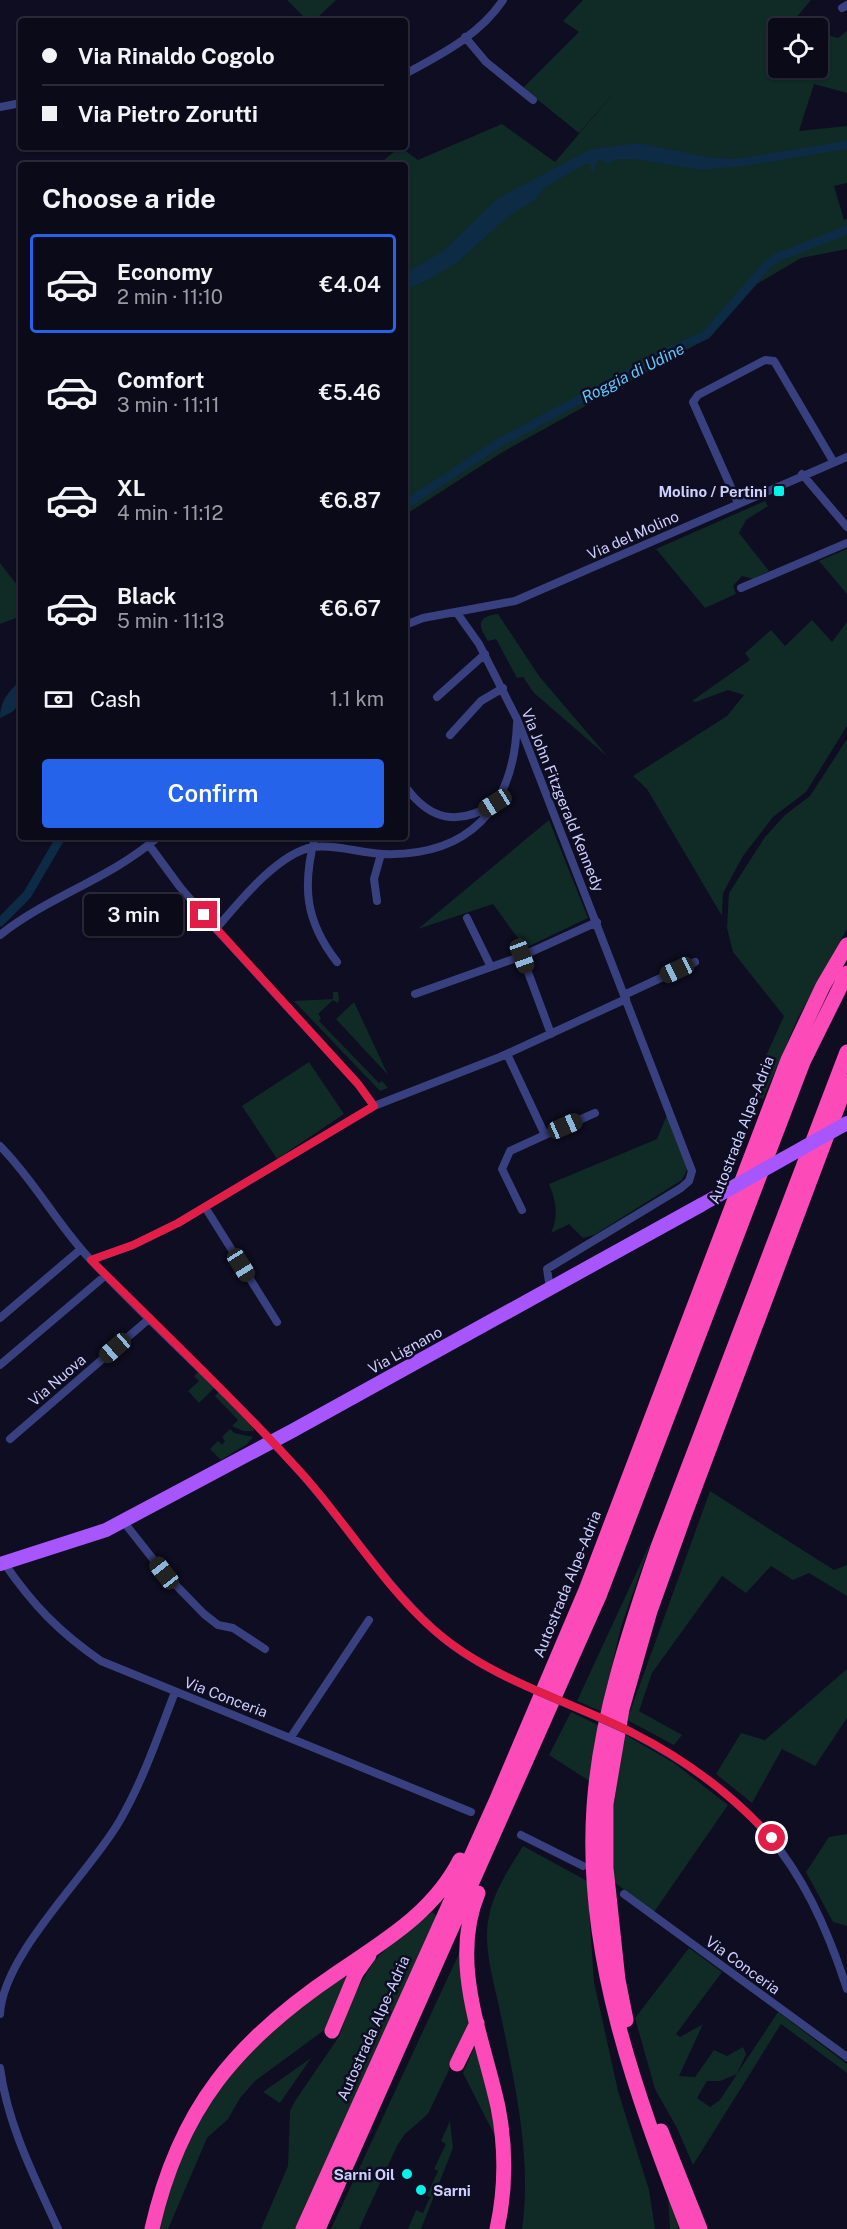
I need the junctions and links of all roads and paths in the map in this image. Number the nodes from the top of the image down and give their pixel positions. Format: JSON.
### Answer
{"nodes":[{"id":1,"x":503,"y":0,"type":"edge"},
{"id":2,"x":465,"y":37,"type":"junction"},
{"id":3,"x":408,"y":72,"type":"edge"},
{"id":4,"x":533,"y":100,"type":"dead end"},
{"id":5,"x":18,"y":103,"type":"edge"},
{"id":6,"x":0,"y":106,"type":"edge"},
{"id":7,"x":847,"y":457,"type":"edge"},
{"id":8,"x":833,"y":461,"type":"junction"},
{"id":9,"x":802,"y":474,"type":"junction"},
{"id":10,"x":738,"y":503,"type":"junction"},
{"id":11,"x":847,"y":527,"type":"edge"},
{"id":12,"x":847,"y":543,"type":"edge"},
{"id":13,"x":741,"y":588,"type":"dead end"},
{"id":14,"x":458,"y":613,"type":"junction"},
{"id":15,"x":408,"y":624,"type":"edge"},
{"id":16,"x":485,"y":654,"type":"junction"},
{"id":17,"x":503,"y":688,"type":"junction"},
{"id":18,"x":437,"y":697,"type":"dead end"},
{"id":19,"x":517,"y":719,"type":"junction"},
{"id":20,"x":450,"y":735,"type":"dead end"},
{"id":21,"x":408,"y":789,"type":"edge"},
{"id":22,"x":495,"y":803,"type":"junction"},
{"id":23,"x":154,"y":840,"type":"edge"},
{"id":24,"x":314,"y":840,"type":"edge"},
{"id":25,"x":149,"y":844,"type":"junction"},
{"id":26,"x":312,"y":847,"type":"junction"},
{"id":27,"x":381,"y":854,"type":"junction"},
{"id":28,"x":377,"y":902,"type":"dead end"},
{"id":29,"x":467,"y":918,"type":"dead end"},
{"id":30,"x":597,"y":922,"type":"junction"},
{"id":31,"x":216,"y":929,"type":"junction"},
{"id":32,"x":0,"y":935,"type":"edge"},
{"id":33,"x":847,"y":945,"type":"edge"},
{"id":34,"x":522,"y":956,"type":"junction"},
{"id":35,"x":337,"y":962,"type":"dead end"},
{"id":36,"x":695,"y":962,"type":"dead end"},
{"id":37,"x":490,"y":967,"type":"junction"},
{"id":38,"x":847,"y":973,"type":"edge"},
{"id":39,"x":415,"y":994,"type":"dead end"},
{"id":40,"x":625,"y":997,"type":"junction"},
{"id":41,"x":550,"y":1034,"type":"junction"},
{"id":42,"x":847,"y":1053,"type":"edge"},
{"id":43,"x":507,"y":1054,"type":"junction"},
{"id":44,"x":847,"y":1082,"type":"edge"},
{"id":45,"x":374,"y":1106,"type":"junction"},
{"id":46,"x":595,"y":1113,"type":"dead end"},
{"id":47,"x":847,"y":1123,"type":"edge"},
{"id":48,"x":545,"y":1135,"type":"junction"},
{"id":49,"x":0,"y":1146,"type":"edge"},
{"id":50,"x":205,"y":1207,"type":"junction"},
{"id":51,"x":522,"y":1210,"type":"dead end"},
{"id":52,"x":81,"y":1249,"type":"junction"},
{"id":53,"x":91,"y":1260,"type":"junction"},
{"id":54,"x":106,"y":1275,"type":"junction"},
{"id":55,"x":550,"y":1288,"type":"junction"},
{"id":56,"x":150,"y":1317,"type":"junction"},
{"id":57,"x":0,"y":1318,"type":"edge"},
{"id":58,"x":277,"y":1322,"type":"dead end"},
{"id":59,"x":0,"y":1365,"type":"edge"},
{"id":60,"x":10,"y":1439,"type":"dead end"},
{"id":61,"x":273,"y":1442,"type":"junction"},
{"id":62,"x":123,"y":1521,"type":"junction"},
{"id":63,"x":2,"y":1563,"type":"edge"},
{"id":64,"x":369,"y":1620,"type":"dead end"},
{"id":65,"x":265,"y":1649,"type":"dead end"},
{"id":66,"x":175,"y":1692,"type":"junction"},
{"id":67,"x":291,"y":1737,"type":"junction"},
{"id":68,"x":503,"y":1801,"type":"junction"},
{"id":69,"x":471,"y":1812,"type":"dead end"},
{"id":70,"x":521,"y":1835,"type":"dead end"},
{"id":71,"x":583,"y":1866,"type":"dead end"},
{"id":72,"x":624,"y":1894,"type":"dead end"},
{"id":73,"x":374,"y":1948,"type":"junction"},
{"id":74,"x":847,"y":1989,"type":"edge"},
{"id":75,"x":0,"y":2014,"type":"edge"},
{"id":76,"x":477,"y":2023,"type":"junction"},
{"id":77,"x":332,"y":2031,"type":"dead end"},
{"id":78,"x":847,"y":2057,"type":"edge"},
{"id":79,"x":457,"y":2064,"type":"dead end"},
{"id":80,"x":0,"y":2067,"type":"edge"},
{"id":81,"x":58,"y":2229,"type":"edge"},
{"id":82,"x":152,"y":2229,"type":"edge"},
{"id":83,"x":303,"y":2229,"type":"edge"},
{"id":84,"x":318,"y":2229,"type":"edge"},
{"id":85,"x":497,"y":2229,"type":"edge"},
{"id":86,"x":688,"y":2229,"type":"edge"},
{"id":87,"x":700,"y":2229,"type":"edge"}],
"edges":[{"from":1,"to":2,"type":"street"},
{"from":2,"to":3,"type":"street"},
{"from":2,"to":4,"type":"street"},
{"from":5,"to":6,"type":"street"},
{"from":7,"to":8,"type":"street","name":"Via del Molino"},
{"from":8,"to":9,"type":"street","name":"Via del Molino"},
{"from":8,"to":10,"type":"street"},
{"from":9,"to":10,"type":"street","name":"Via del Molino"},
{"from":9,"to":11,"type":"street"},
{"from":10,"to":14,"type":"street","name":"Via del Molino"},
{"from":12,"to":13,"type":"street"},
{"from":14,"to":15,"type":"street","name":"Via del Molino"},
{"from":14,"to":16,"type":"street","name":"Via John Fitzgerald Kennedy"},
{"from":16,"to":17,"type":"street","name":"Via John Fitzgerald Kennedy"},
{"from":16,"to":18,"type":"street"},
{"from":17,"to":19,"type":"street","name":"Via John Fitzgerald Kennedy"},
{"from":17,"to":20,"type":"street"},
{"from":19,"to":22,"type":"street"},
{"from":19,"to":30,"type":"street","name":"Via John Fitzgerald Kennedy"},
{"from":21,"to":22,"type":"street"},
{"from":22,"to":27,"type":"street"},
{"from":23,"to":25,"type":"street"},
{"from":24,"to":26,"type":"street"},
{"from":25,"to":31,"type":"street"},
{"from":25,"to":32,"type":"street"},
{"from":26,"to":27,"type":"street"},
{"from":26,"to":31,"type":"street"},
{"from":26,"to":35,"type":"street"},
{"from":27,"to":28,"type":"street"},
{"from":29,"to":37,"type":"street"},
{"from":30,"to":34,"type":"street"},
{"from":30,"to":40,"type":"street","name":"Via John Fitzgerald Kennedy"},
{"from":31,"to":45,"type":"street"},
{"from":33,"to":68,"type":"highway","name":"Autostrada Alpe-Adria"},
{"from":34,"to":37,"type":"street"},
{"from":34,"to":41,"type":"street"},
{"from":36,"to":40,"type":"street"},
{"from":37,"to":39,"type":"street"},
{"from":38,"to":68,"type":"highway","name":"Autostrada Alpe-Adria"},
{"from":40,"to":41,"type":"street"},
{"from":40,"to":55,"type":"street","name":"Via John Fitzgerald Kennedy"},
{"from":41,"to":43,"type":"street"},
{"from":42,"to":86,"type":"highway"},
{"from":43,"to":45,"type":"street"},
{"from":43,"to":48,"type":"street"},
{"from":44,"to":87,"type":"highway"},
{"from":45,"to":50,"type":"street"},
{"from":46,"to":48,"type":"street"},
{"from":47,"to":55,"type":"main road","name":"Via Lignano","bridge":true},
{"from":48,"to":51,"type":"street"},
{"from":49,"to":52,"type":"street"},
{"from":50,"to":53,"type":"street"},
{"from":50,"to":58,"type":"street"},
{"from":52,"to":53,"type":"street"},
{"from":52,"to":57,"type":"street"},
{"from":53,"to":54,"type":"street"},
{"from":54,"to":56,"type":"street"},
{"from":54,"to":59,"type":"street"},
{"from":55,"to":61,"type":"main road","name":"Via Lignano"},
{"from":56,"to":60,"type":"street","name":"Via Nuova"},
{"from":56,"to":61,"type":"street"},
{"from":61,"to":62,"type":"main road","name":"Via Lignano"},
{"from":61,"to":74,"type":"street","bridge":true},
{"from":62,"to":63,"type":"main road","name":"Via Lignano"},
{"from":62,"to":65,"type":"street"},
{"from":63,"to":66,"type":"street","name":"Via Conceria"},
{"from":64,"to":67,"type":"street"},
{"from":66,"to":67,"type":"street","name":"Via Conceria"},
{"from":66,"to":75,"type":"street"},
{"from":67,"to":69,"type":"street","name":"Via Conceria"},
{"from":68,"to":73,"type":"highway"},
{"from":68,"to":76,"type":"highway"},
{"from":68,"to":83,"type":"highway","name":"Autostrada Alpe-Adria"},
{"from":68,"to":84,"type":"highway","name":"Autostrada Alpe-Adria"},
{"from":70,"to":71,"type":"street"},
{"from":72,"to":78,"type":"street","name":"Via Conceria"},
{"from":73,"to":77,"type":"highway"},
{"from":73,"to":82,"type":"highway"},
{"from":76,"to":79,"type":"highway"},
{"from":76,"to":85,"type":"highway"},
{"from":80,"to":81,"type":"street"}]}
